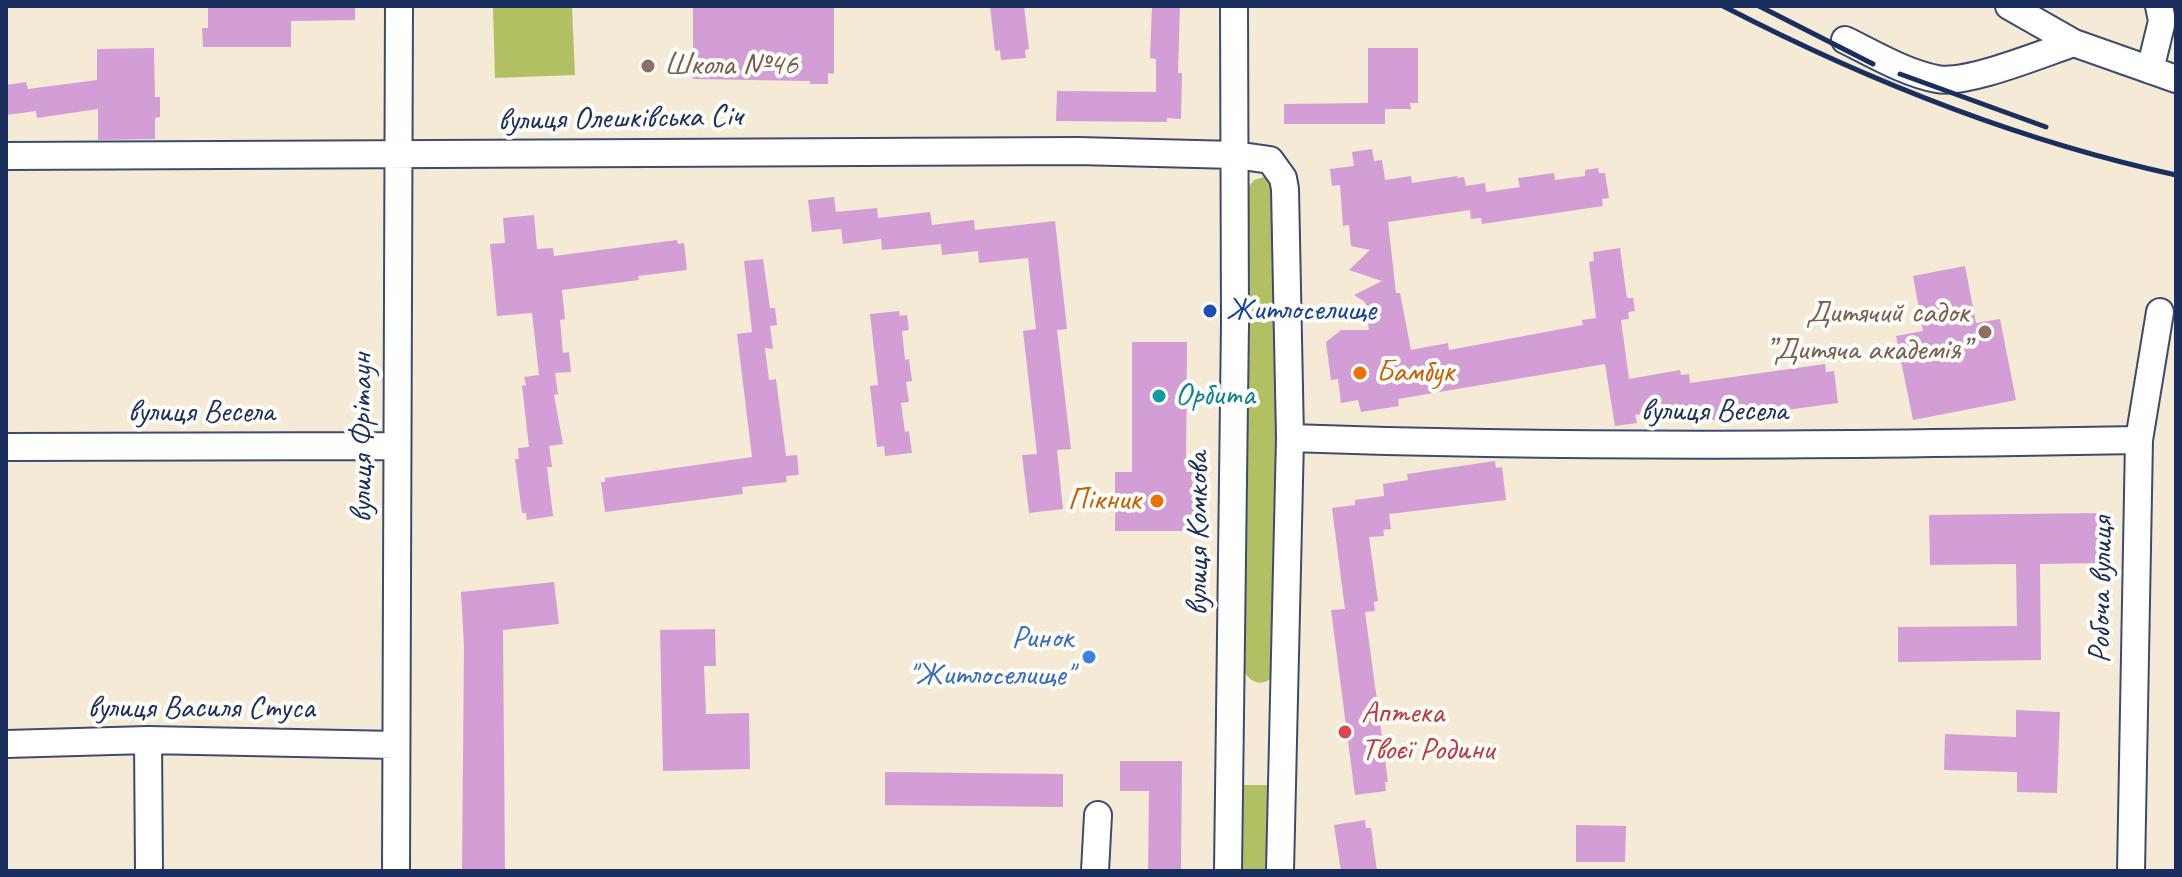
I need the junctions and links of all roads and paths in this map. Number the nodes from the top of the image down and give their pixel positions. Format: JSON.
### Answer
{"nodes":[{"id":1,"x":399,"y":6,"type":"edge"},
{"id":2,"x":1234,"y":6,"type":"edge"},
{"id":3,"x":2009,"y":6,"type":"edge"},
{"id":4,"x":2159,"y":6,"type":"edge"},
{"id":5,"x":1845,"y":40,"type":"dead end"},
{"id":6,"x":2074,"y":43,"type":"junction"},
{"id":7,"x":2150,"y":70,"type":"junction"},
{"id":8,"x":2176,"y":79,"type":"edge"},
{"id":9,"x":398,"y":155,"type":"junction"},
{"id":10,"x":1235,"y":155,"type":"junction"},
{"id":11,"x":6,"y":156,"type":"edge"},
{"id":12,"x":2160,"y":312,"type":"dead end"},
{"id":13,"x":1290,"y":438,"type":"junction"},
{"id":14,"x":2139,"y":440,"type":"junction"},
{"id":15,"x":396,"y":446,"type":"junction"},
{"id":16,"x":6,"y":447,"type":"edge"},
{"id":17,"x":148,"y":740,"type":"junction"},
{"id":18,"x":6,"y":744,"type":"edge"},
{"id":19,"x":396,"y":745,"type":"junction"},
{"id":20,"x":1098,"y":815,"type":"dead end"},
{"id":21,"x":149,"y":871,"type":"edge"},
{"id":22,"x":396,"y":871,"type":"edge"},
{"id":23,"x":1095,"y":871,"type":"edge"},
{"id":24,"x":1228,"y":871,"type":"edge"},
{"id":25,"x":1280,"y":871,"type":"edge"},
{"id":26,"x":2131,"y":871,"type":"edge"}],
"edges":[{"from":1,"to":9,"type":"street","name":"вулиця Фрітаун"},
{"from":2,"to":10,"type":"street","name":"вулиця Комкова"},
{"from":3,"to":6,"type":"street"},
{"from":4,"to":7,"type":"street"},
{"from":5,"to":6,"type":"street"},
{"from":6,"to":7,"type":"street"},
{"from":7,"to":8,"type":"street"},
{"from":9,"to":10,"type":"street","name":"вулиця Олешківська Січ"},
{"from":9,"to":11,"type":"street","name":"вулиця Олешківська Січ"},
{"from":9,"to":15,"type":"street","name":"вулиця Фрітаун"},
{"from":10,"to":13,"type":"street","name":"вулиця Олешківська Січ"},
{"from":10,"to":24,"type":"street","name":"вулиця Комкова"},
{"from":12,"to":14,"type":"street","name":"Робоча вулиця"},
{"from":13,"to":14,"type":"street","name":"вулиця Весела"},
{"from":13,"to":25,"type":"street"},
{"from":14,"to":26,"type":"street","name":"Робоча вулиця"},
{"from":15,"to":16,"type":"street","name":"вулиця Весела"},
{"from":15,"to":19,"type":"street","name":"вулиця Фрітаун"},
{"from":17,"to":18,"type":"street","name":"вулиця Василя Стуса"},
{"from":17,"to":19,"type":"street","name":"вулиця Василя Стуса"},
{"from":17,"to":21,"type":"street"},
{"from":19,"to":22,"type":"street","name":"вулиця Фрітаун"},
{"from":20,"to":23,"type":"street"}]}
